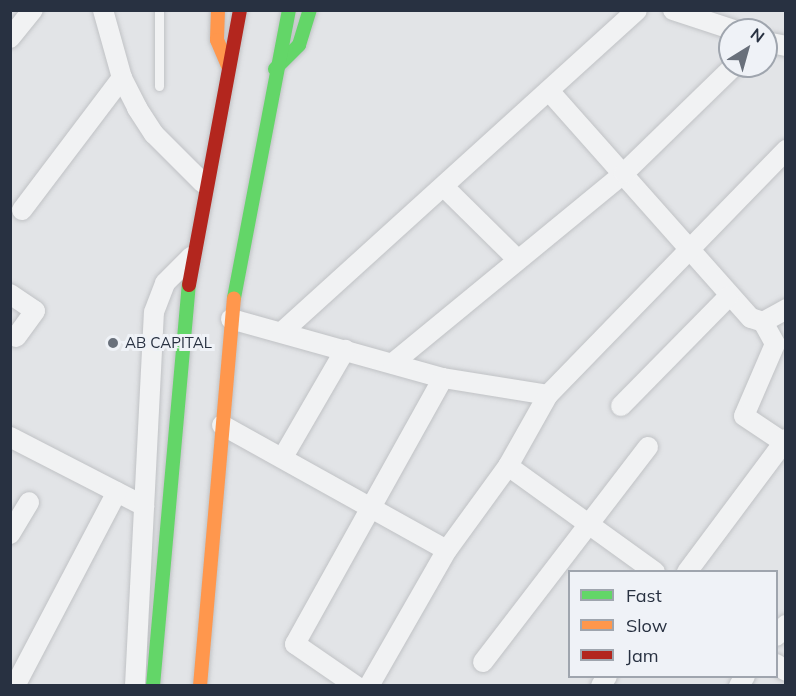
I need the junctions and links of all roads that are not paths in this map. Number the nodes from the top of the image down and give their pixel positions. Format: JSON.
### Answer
{"nodes":[{"id":1,"x":33,"y":10,"type":"edge"},
{"id":2,"x":103,"y":10,"type":"edge"},
{"id":3,"x":159,"y":10,"type":"edge"},
{"id":4,"x":218,"y":10,"type":"edge"},
{"id":5,"x":240,"y":10,"type":"edge"},
{"id":6,"x":289,"y":10,"type":"edge"},
{"id":7,"x":310,"y":10,"type":"edge"},
{"id":8,"x":637,"y":10,"type":"edge"},
{"id":9,"x":673,"y":10,"type":"edge"},
{"id":10,"x":710,"y":15,"type":"edge"},
{"id":11,"x":10,"y":38,"type":"edge"},
{"id":12,"x":228,"y":66,"type":"junction"},
{"id":13,"x":275,"y":69,"type":"junction"},
{"id":14,"x":122,"y":78,"type":"junction"},
{"id":15,"x":722,"y":78,"type":"edge"},
{"id":16,"x":159,"y":86,"type":"dead end"},
{"id":17,"x":550,"y":92,"type":"junction"},
{"id":18,"x":786,"y":150,"type":"edge"},
{"id":19,"x":624,"y":173,"type":"junction"},
{"id":20,"x":202,"y":183,"type":"junction"},
{"id":21,"x":444,"y":186,"type":"junction"},
{"id":22,"x":22,"y":210,"type":"dead end"},
{"id":23,"x":690,"y":250,"type":"junction"},
{"id":24,"x":191,"y":257,"type":"junction"},
{"id":25,"x":516,"y":258,"type":"junction"},
{"id":26,"x":10,"y":294,"type":"edge"},
{"id":27,"x":729,"y":296,"type":"junction"},
{"id":28,"x":786,"y":309,"type":"edge"},
{"id":29,"x":231,"y":319,"type":"junction"},
{"id":30,"x":763,"y":322,"type":"junction"},
{"id":31,"x":282,"y":332,"type":"junction"},
{"id":32,"x":16,"y":338,"type":"dead end"},
{"id":33,"x":345,"y":350,"type":"junction"},
{"id":34,"x":393,"y":363,"type":"junction"},
{"id":35,"x":443,"y":378,"type":"junction"},
{"id":36,"x":548,"y":395,"type":"junction"},
{"id":37,"x":621,"y":406,"type":"dead end"},
{"id":38,"x":222,"y":425,"type":"junction"},
{"id":39,"x":10,"y":437,"type":"edge"},
{"id":40,"x":784,"y":443,"type":"edge"},
{"id":41,"x":648,"y":447,"type":"dead end"},
{"id":42,"x":283,"y":457,"type":"junction"},
{"id":43,"x":508,"y":466,"type":"junction"},
{"id":44,"x":786,"y":470,"type":"edge"},
{"id":45,"x":117,"y":492,"type":"junction"},
{"id":46,"x":29,"y":502,"type":"dead end"},
{"id":47,"x":144,"y":506,"type":"junction"},
{"id":48,"x":371,"y":507,"type":"junction"},
{"id":49,"x":591,"y":525,"type":"junction"},
{"id":50,"x":10,"y":534,"type":"edge"},
{"id":51,"x":447,"y":550,"type":"junction"},
{"id":52,"x":652,"y":570,"type":"edge"},
{"id":53,"x":689,"y":570,"type":"edge"},
{"id":54,"x":483,"y":662,"type":"dead end"},
{"id":55,"x":15,"y":686,"type":"edge"},
{"id":56,"x":135,"y":686,"type":"edge"},
{"id":57,"x":153,"y":686,"type":"edge"},
{"id":58,"x":200,"y":686,"type":"edge"},
{"id":59,"x":356,"y":686,"type":"edge"},
{"id":60,"x":369,"y":686,"type":"edge"}],
"edges":[{"from":1,"to":11,"type":"street"},
{"from":2,"to":14,"type":"street"},
{"from":3,"to":16,"type":"lane"},
{"from":4,"to":12,"type":"main road"},
{"from":5,"to":12,"type":"main road"},
{"from":6,"to":13,"type":"main road"},
{"from":7,"to":13,"type":"main road"},
{"from":8,"to":17,"type":"street"},
{"from":9,"to":10,"type":"street"},
{"from":12,"to":20,"type":"main road"},
{"from":13,"to":29,"type":"main road"},
{"from":14,"to":20,"type":"street"},
{"from":14,"to":22,"type":"street"},
{"from":15,"to":19,"type":"street"},
{"from":17,"to":19,"type":"street"},
{"from":17,"to":21,"type":"street"},
{"from":18,"to":23,"type":"street"},
{"from":19,"to":23,"type":"street"},
{"from":19,"to":25,"type":"street"},
{"from":20,"to":24,"type":"main road"},
{"from":21,"to":25,"type":"street"},
{"from":21,"to":31,"type":"street"},
{"from":23,"to":27,"type":"street"},
{"from":23,"to":36,"type":"street"},
{"from":24,"to":47,"type":"street"},
{"from":24,"to":57,"type":"main road"},
{"from":25,"to":34,"type":"street"},
{"from":26,"to":32,"type":"street"},
{"from":27,"to":30,"type":"street"},
{"from":27,"to":37,"type":"street"},
{"from":28,"to":30,"type":"street"},
{"from":29,"to":31,"type":"street"},
{"from":29,"to":38,"type":"main road"},
{"from":30,"to":40,"type":"street"},
{"from":31,"to":33,"type":"street"},
{"from":33,"to":34,"type":"street"},
{"from":33,"to":42,"type":"street"},
{"from":34,"to":35,"type":"street"},
{"from":35,"to":36,"type":"street"},
{"from":35,"to":48,"type":"street"},
{"from":36,"to":43,"type":"street"},
{"from":38,"to":42,"type":"street"},
{"from":38,"to":58,"type":"main road"},
{"from":39,"to":45,"type":"street"},
{"from":40,"to":44,"type":"street"},
{"from":40,"to":53,"type":"street"},
{"from":41,"to":49,"type":"street"},
{"from":42,"to":48,"type":"street"},
{"from":43,"to":49,"type":"street"},
{"from":43,"to":51,"type":"street"},
{"from":45,"to":47,"type":"street"},
{"from":45,"to":55,"type":"street"},
{"from":46,"to":50,"type":"street"},
{"from":47,"to":56,"type":"street"},
{"from":48,"to":51,"type":"street"},
{"from":48,"to":59,"type":"street"},
{"from":49,"to":52,"type":"street"},
{"from":49,"to":54,"type":"street"},
{"from":51,"to":60,"type":"street"}]}
